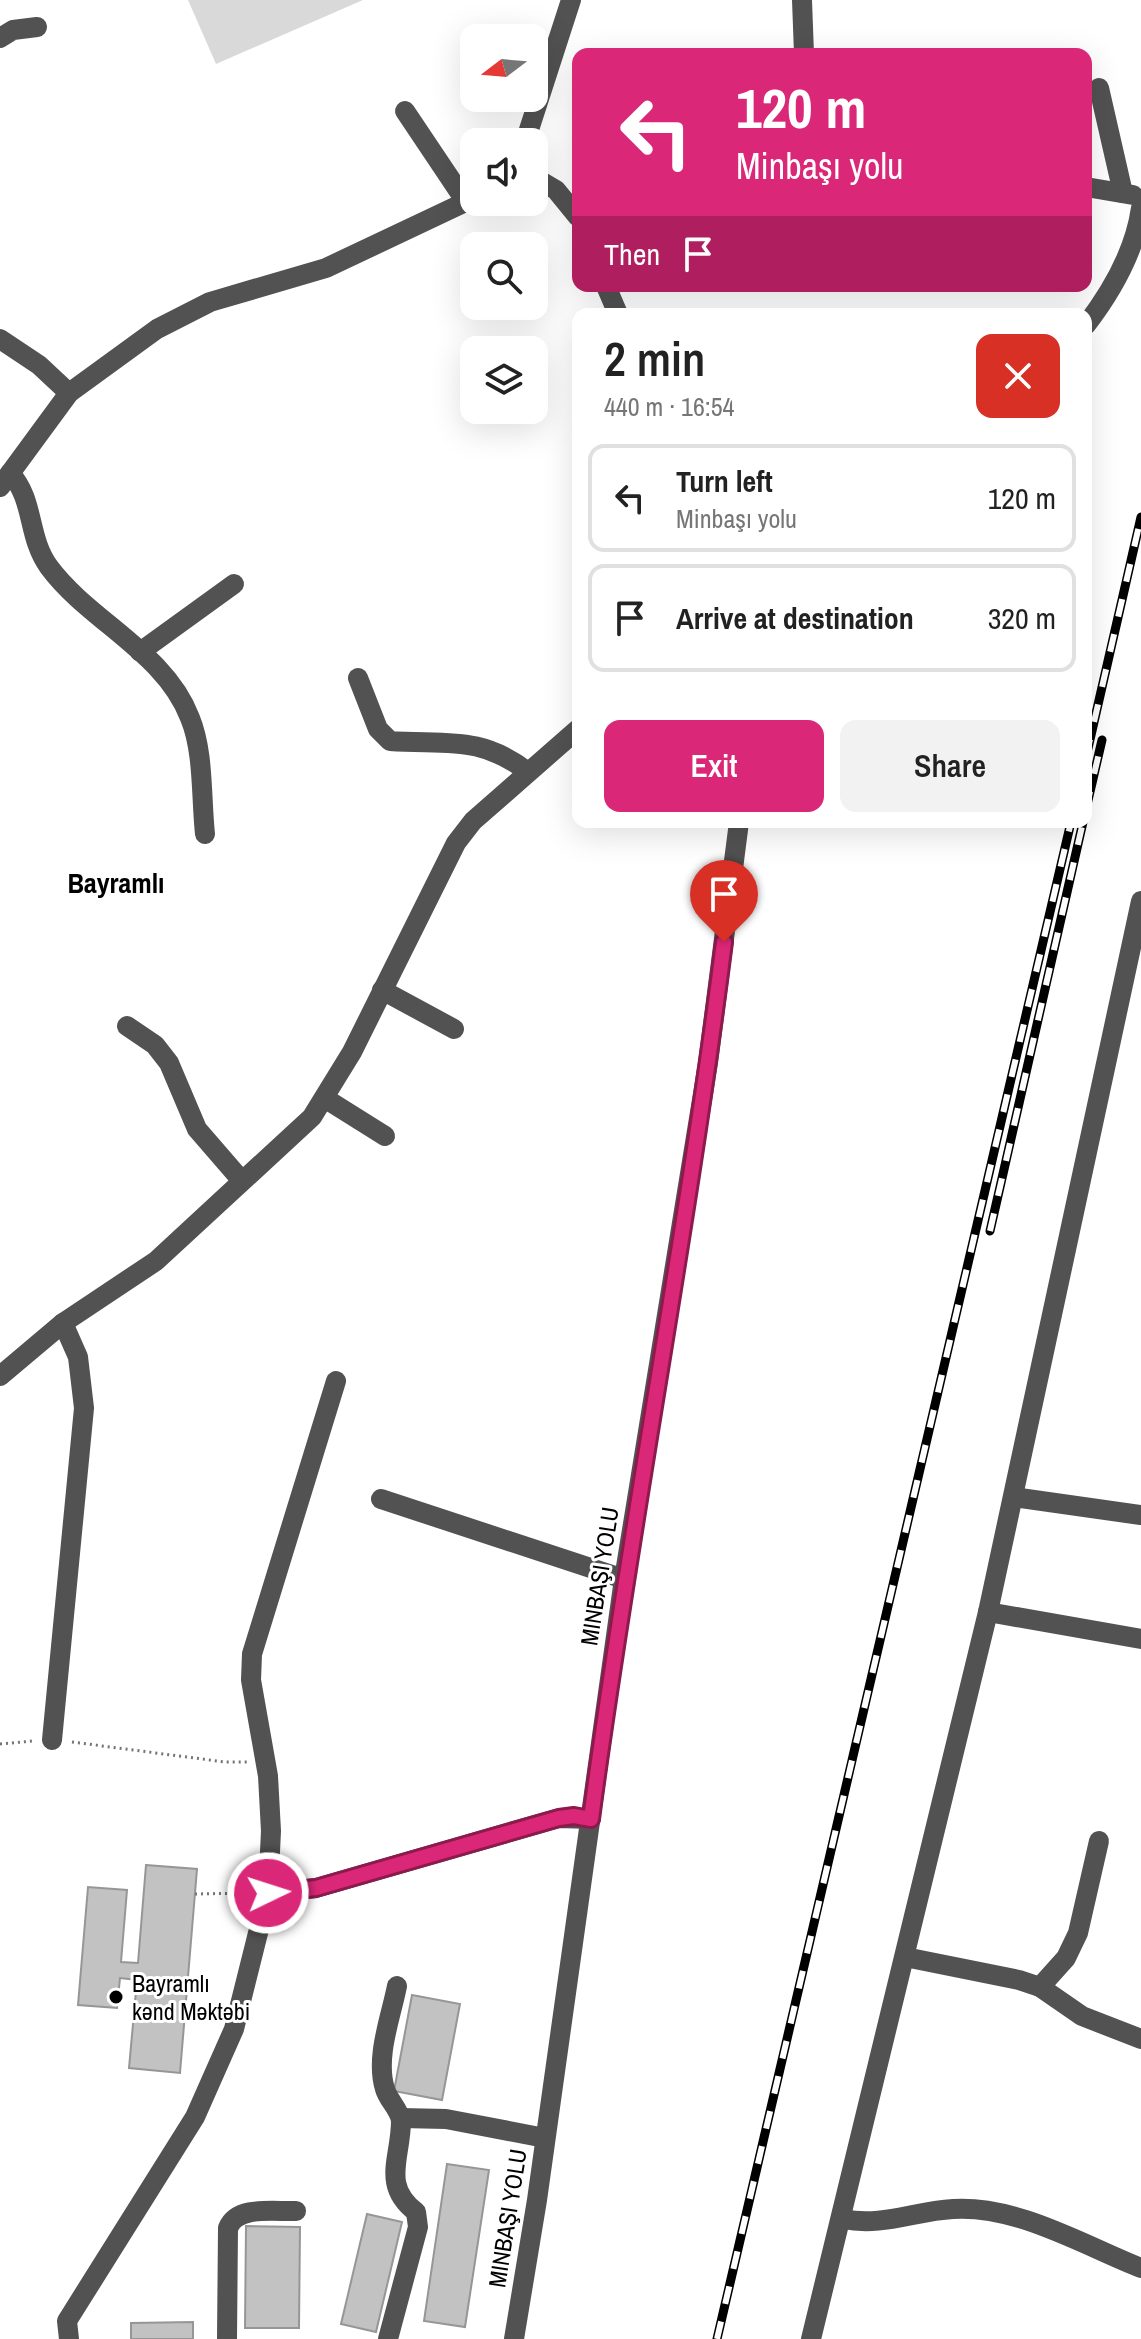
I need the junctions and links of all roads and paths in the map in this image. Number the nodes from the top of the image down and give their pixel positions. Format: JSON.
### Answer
{"nodes":[{"id":1,"x":571,"y":0,"type":"edge"},
{"id":2,"x":802,"y":0,"type":"edge"},
{"id":3,"x":37,"y":27,"type":"dead end"},
{"id":4,"x":0,"y":38,"type":"edge"},
{"id":5,"x":804,"y":48,"type":"edge"},
{"id":6,"x":1099,"y":88,"type":"dead end"},
{"id":7,"x":405,"y":111,"type":"dead end"},
{"id":8,"x":530,"y":128,"type":"edge"},
{"id":9,"x":548,"y":185,"type":"edge"},
{"id":10,"x":460,"y":186,"type":"edge"},
{"id":11,"x":1092,"y":188,"type":"edge"},
{"id":12,"x":1132,"y":195,"type":"edge"},
{"id":13,"x":460,"y":205,"type":"edge"},
{"id":14,"x":1141,"y":208,"type":"edge"},
{"id":15,"x":572,"y":210,"type":"edge"},
{"id":16,"x":1092,"y":317,"type":"edge"},
{"id":17,"x":0,"y":339,"type":"edge"},
{"id":18,"x":69,"y":393,"type":"junction"},
{"id":19,"x":5,"y":480,"type":"edge"},
{"id":20,"x":234,"y":584,"type":"dead end"},
{"id":21,"x":140,"y":652,"type":"junction"},
{"id":22,"x":358,"y":678,"type":"dead end"},
{"id":23,"x":572,"y":734,"type":"edge"},
{"id":24,"x":528,"y":772,"type":"junction"},
{"id":25,"x":738,"y":828,"type":"edge"},
{"id":26,"x":205,"y":834,"type":"dead end"},
{"id":27,"x":1141,"y":901,"type":"edge"},
{"id":28,"x":382,"y":990,"type":"junction"},
{"id":29,"x":127,"y":1026,"type":"dead end"},
{"id":30,"x":454,"y":1029,"type":"dead end"},
{"id":31,"x":326,"y":1099,"type":"junction"},
{"id":32,"x":385,"y":1136,"type":"dead end"},
{"id":33,"x":242,"y":1181,"type":"junction"},
{"id":34,"x":63,"y":1323,"type":"junction"},
{"id":35,"x":0,"y":1376,"type":"edge"},
{"id":36,"x":336,"y":1381,"type":"dead end"},
{"id":37,"x":1014,"y":1497,"type":"junction"},
{"id":38,"x":381,"y":1499,"type":"dead end"},
{"id":39,"x":1141,"y":1515,"type":"edge"},
{"id":40,"x":624,"y":1579,"type":"junction"},
{"id":41,"x":988,"y":1612,"type":"junction"},
{"id":42,"x":1141,"y":1639,"type":"edge"},
{"id":43,"x":52,"y":1740,"type":"junction"},
{"id":44,"x":0,"y":1744,"type":"edge"},
{"id":45,"x":263,"y":1759,"type":"junction"},
{"id":46,"x":591,"y":1819,"type":"junction"},
{"id":47,"x":1099,"y":1841,"type":"dead end"},
{"id":48,"x":268,"y":1893,"type":"junction"},
{"id":49,"x":195,"y":1894,"type":"dead end"},
{"id":50,"x":905,"y":1957,"type":"junction"},
{"id":51,"x":397,"y":1986,"type":"dead end"},
{"id":52,"x":1040,"y":1987,"type":"junction"},
{"id":53,"x":1141,"y":2039,"type":"edge"},
{"id":54,"x":401,"y":2118,"type":"junction"},
{"id":55,"x":545,"y":2138,"type":"junction"},
{"id":56,"x":296,"y":2211,"type":"dead end"},
{"id":57,"x":843,"y":2219,"type":"junction"},
{"id":58,"x":1141,"y":2268,"type":"edge"},
{"id":59,"x":69,"y":2339,"type":"edge"},
{"id":60,"x":227,"y":2339,"type":"edge"},
{"id":61,"x":388,"y":2339,"type":"edge"},
{"id":62,"x":514,"y":2339,"type":"edge"},
{"id":63,"x":811,"y":2339,"type":"edge"}],
"edges":[{"from":1,"to":8,"type":"street"},
{"from":2,"to":5,"type":"street"},
{"from":3,"to":4,"type":"street"},
{"from":6,"to":12,"type":"street"},
{"from":7,"to":10,"type":"street"},
{"from":9,"to":15,"type":"street"},
{"from":11,"to":12,"type":"street"},
{"from":13,"to":18,"type":"street"},
{"from":14,"to":16,"type":"street"},
{"from":17,"to":18,"type":"street"},
{"from":18,"to":19,"type":"street"},
{"from":19,"to":21,"type":"street"},
{"from":20,"to":21,"type":"street"},
{"from":21,"to":26,"type":"street"},
{"from":22,"to":24,"type":"street"},
{"from":23,"to":24,"type":"street"},
{"from":24,"to":28,"type":"street"},
{"from":25,"to":40,"type":"street"},
{"from":27,"to":37,"type":"street"},
{"from":28,"to":30,"type":"street"},
{"from":28,"to":31,"type":"street"},
{"from":29,"to":33,"type":"street"},
{"from":31,"to":32,"type":"street"},
{"from":31,"to":33,"type":"street"},
{"from":33,"to":34,"type":"street"},
{"from":34,"to":35,"type":"street"},
{"from":34,"to":43,"type":"street"},
{"from":36,"to":45,"type":"street"},
{"from":37,"to":39,"type":"street"},
{"from":37,"to":41,"type":"street"},
{"from":38,"to":40,"type":"street"},
{"from":40,"to":46,"type":"street"},
{"from":41,"to":42,"type":"street"},
{"from":41,"to":50,"type":"street"},
{"from":43,"to":44,"type":"path"},
{"from":43,"to":45,"type":"path"},
{"from":45,"to":48,"type":"street"},
{"from":46,"to":48,"type":"street"},
{"from":46,"to":55,"type":"street"},
{"from":47,"to":52,"type":"street"},
{"from":48,"to":49,"type":"path"},
{"from":48,"to":59,"type":"street"},
{"from":50,"to":52,"type":"street"},
{"from":50,"to":57,"type":"street"},
{"from":51,"to":54,"type":"street"},
{"from":52,"to":53,"type":"street"},
{"from":54,"to":55,"type":"street"},
{"from":54,"to":61,"type":"street"},
{"from":55,"to":62,"type":"street"},
{"from":56,"to":60,"type":"street"},
{"from":57,"to":58,"type":"street"},
{"from":57,"to":63,"type":"street"}]}
